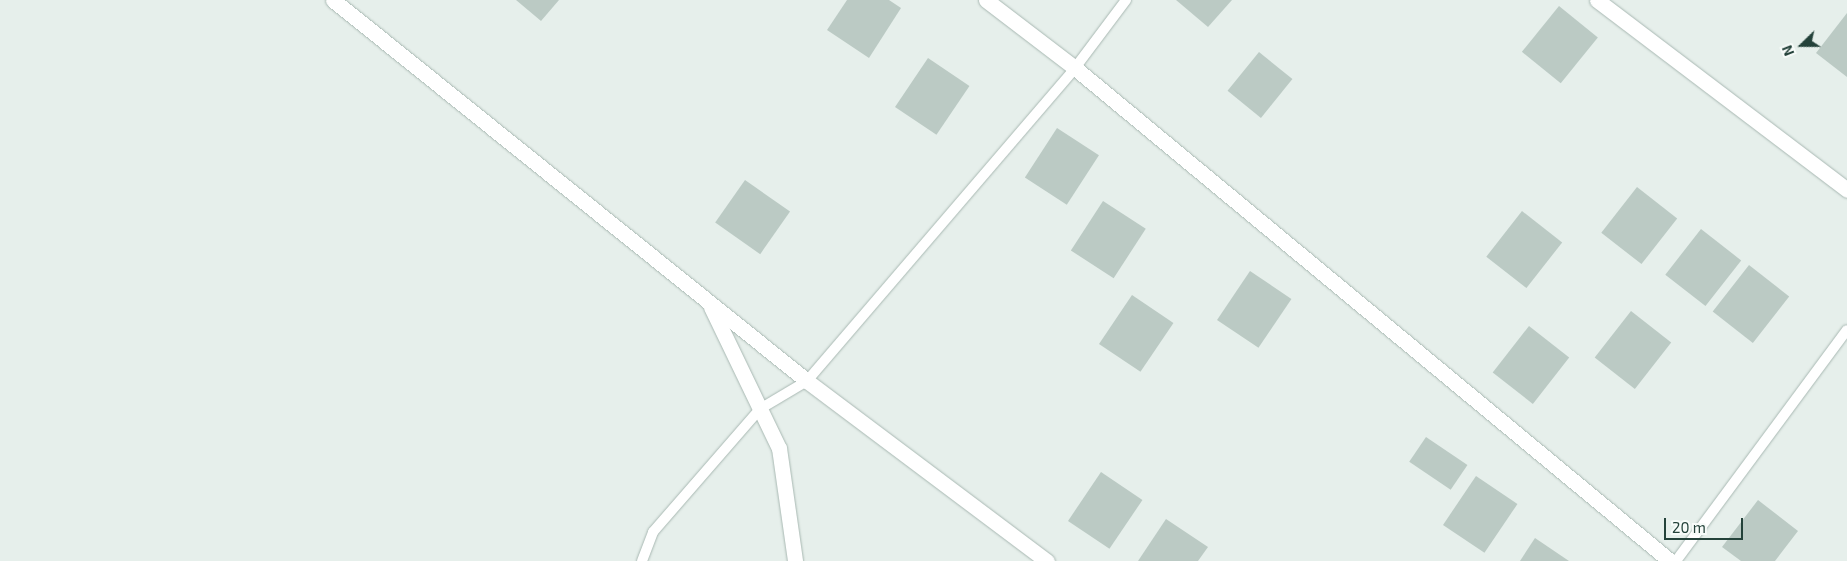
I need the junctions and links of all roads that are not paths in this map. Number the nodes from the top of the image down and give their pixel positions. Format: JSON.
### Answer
{"nodes":[{"id":1,"x":333,"y":0,"type":"edge"},
{"id":2,"x":986,"y":0,"type":"edge"},
{"id":3,"x":1126,"y":0,"type":"edge"},
{"id":4,"x":1597,"y":0,"type":"edge"},
{"id":5,"x":1075,"y":68,"type":"junction"},
{"id":6,"x":1847,"y":190,"type":"edge"},
{"id":7,"x":709,"y":303,"type":"junction"},
{"id":8,"x":1847,"y":330,"type":"edge"},
{"id":9,"x":807,"y":382,"type":"junction"},
{"id":10,"x":760,"y":409,"type":"junction"},
{"id":11,"x":642,"y":561,"type":"edge"},
{"id":12,"x":795,"y":561,"type":"edge"},
{"id":13,"x":1047,"y":561,"type":"edge"},
{"id":14,"x":1670,"y":561,"type":"edge"},
{"id":15,"x":1676,"y":561,"type":"edge"}],
"edges":[{"from":1,"to":7,"type":"street"},
{"from":2,"to":5,"type":"street"},
{"from":3,"to":5,"type":"lane"},
{"from":4,"to":6,"type":"street"},
{"from":5,"to":9,"type":"lane"},
{"from":5,"to":14,"type":"street"},
{"from":7,"to":9,"type":"street"},
{"from":7,"to":10,"type":"street"},
{"from":8,"to":15,"type":"lane"},
{"from":9,"to":10,"type":"lane"},
{"from":9,"to":13,"type":"street"},
{"from":10,"to":11,"type":"lane"},
{"from":10,"to":12,"type":"street"}]}
